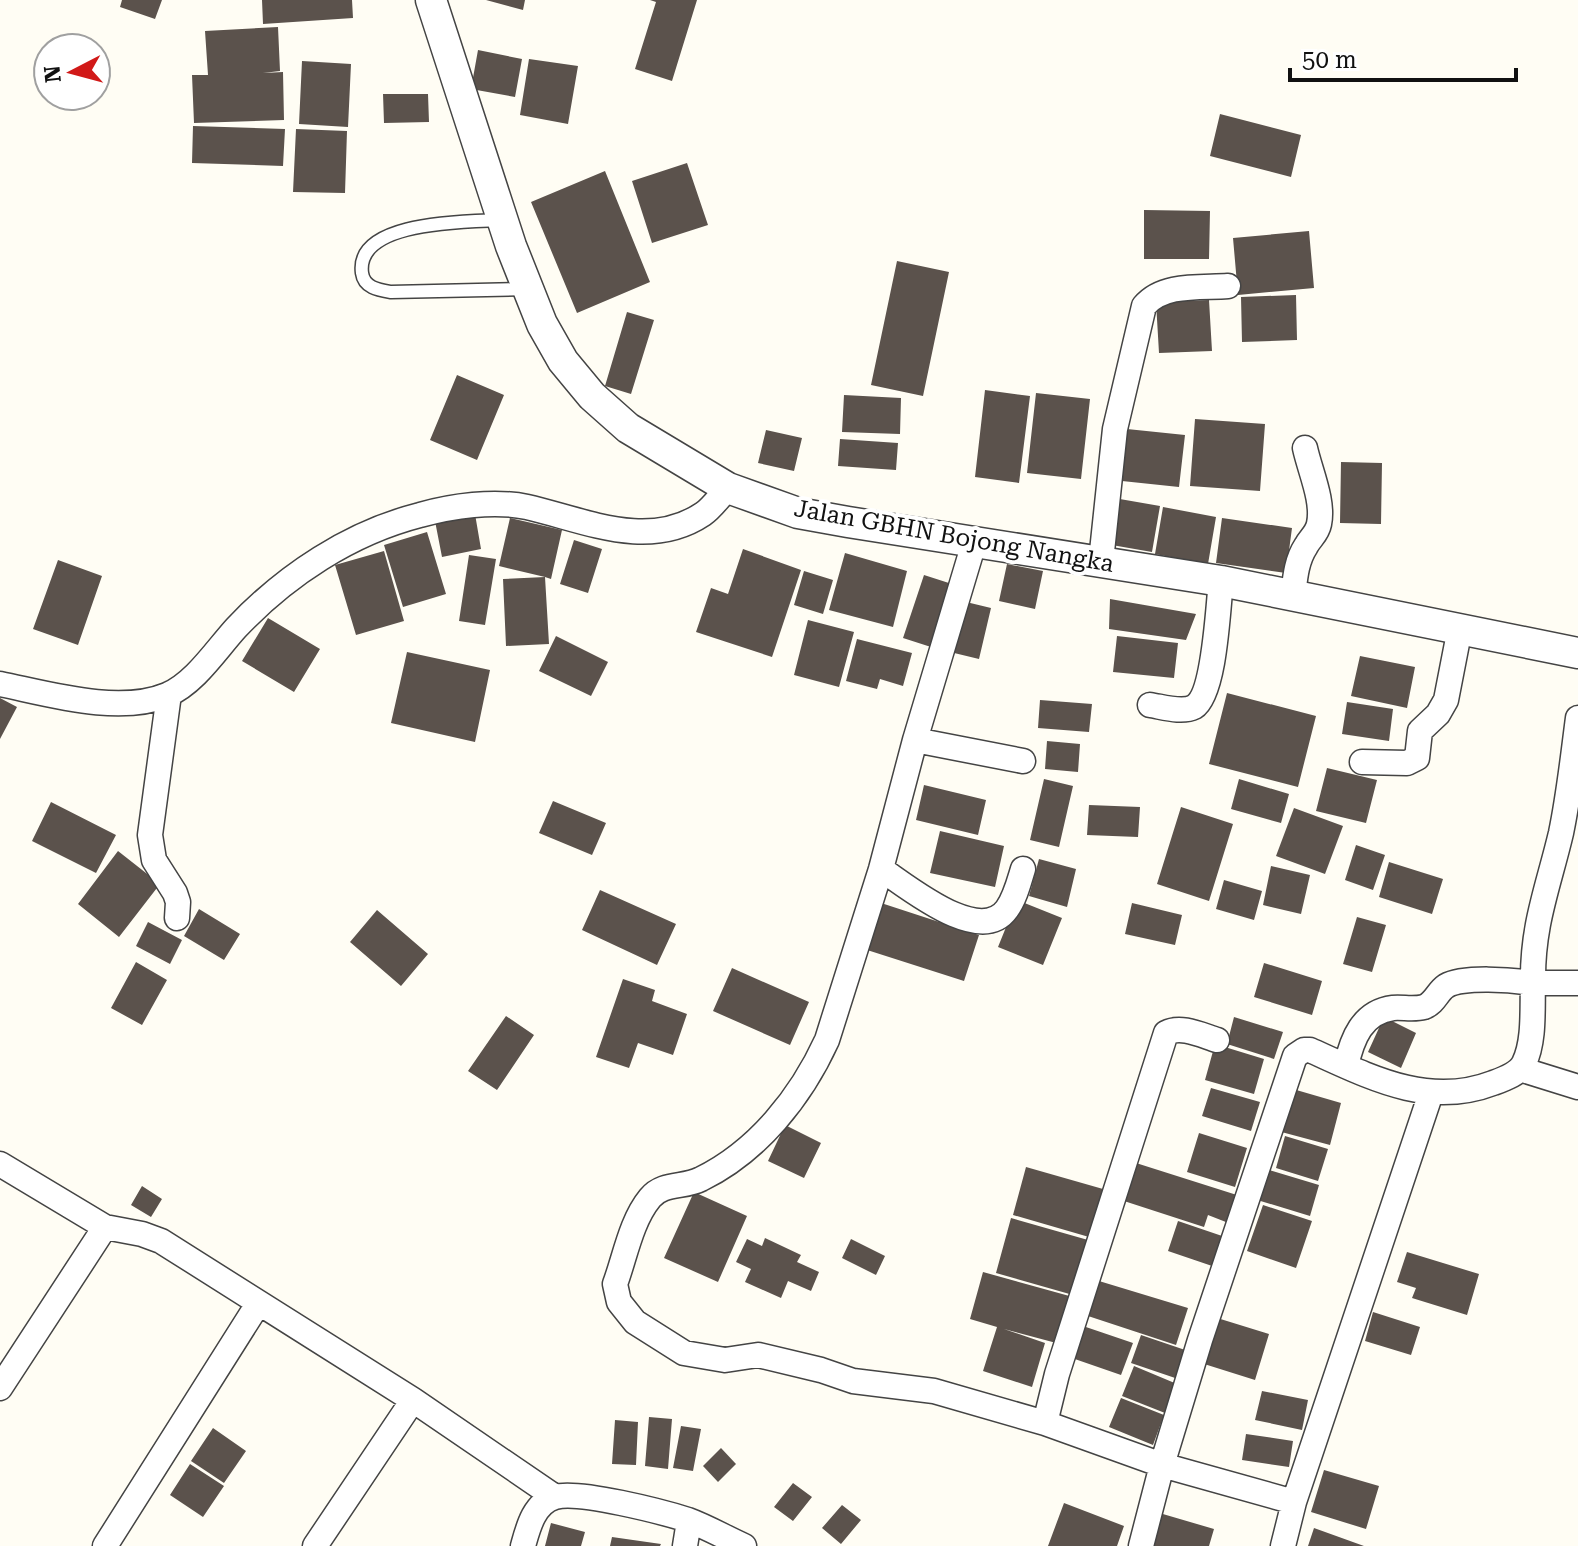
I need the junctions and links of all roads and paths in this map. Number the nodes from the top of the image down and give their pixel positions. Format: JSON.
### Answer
{"nodes":[{"id":1,"x":431,"y":0,"type":"edge"},
{"id":2,"x":502,"y":220,"type":"junction"},
{"id":3,"x":1228,"y":286,"type":"dead end"},
{"id":4,"x":527,"y":289,"type":"junction"},
{"id":5,"x":1305,"y":448,"type":"dead end"},
{"id":6,"x":728,"y":488,"type":"junction"},
{"id":7,"x":974,"y":543,"type":"junction"},
{"id":8,"x":1101,"y":561,"type":"junction"},
{"id":9,"x":1221,"y":581,"type":"junction"},
{"id":10,"x":1293,"y":596,"type":"junction"},
{"id":11,"x":1460,"y":628,"type":"junction"},
{"id":12,"x":1578,"y":653,"type":"edge"},
{"id":13,"x":0,"y":684,"type":"edge"},
{"id":14,"x":169,"y":694,"type":"junction"},
{"id":15,"x":1150,"y":705,"type":"dead end"},
{"id":16,"x":1578,"y":718,"type":"edge"},
{"id":17,"x":915,"y":740,"type":"junction"},
{"id":18,"x":1023,"y":761,"type":"dead end"},
{"id":19,"x":1362,"y":762,"type":"dead end"},
{"id":20,"x":881,"y":869,"type":"junction"},
{"id":21,"x":1023,"y":869,"type":"dead end"},
{"id":22,"x":177,"y":918,"type":"dead end"},
{"id":23,"x":1533,"y":983,"type":"junction"},
{"id":24,"x":1578,"y":983,"type":"edge"},
{"id":25,"x":1217,"y":1040,"type":"dead end"},
{"id":26,"x":1346,"y":1066,"type":"junction"},
{"id":27,"x":1520,"y":1069,"type":"junction"},
{"id":28,"x":1578,"y":1087,"type":"edge"},
{"id":29,"x":1431,"y":1093,"type":"junction"},
{"id":30,"x":0,"y":1164,"type":"edge"},
{"id":31,"x":105,"y":1227,"type":"junction"},
{"id":32,"x":258,"y":1304,"type":"junction"},
{"id":33,"x":0,"y":1388,"type":"edge"},
{"id":34,"x":413,"y":1400,"type":"junction"},
{"id":35,"x":1045,"y":1423,"type":"junction"},
{"id":36,"x":1162,"y":1465,"type":"junction"},
{"id":37,"x":555,"y":1497,"type":"junction"},
{"id":38,"x":1294,"y":1502,"type":"junction"},
{"id":39,"x":689,"y":1521,"type":"junction"},
{"id":40,"x":105,"y":1546,"type":"edge"},
{"id":41,"x":315,"y":1546,"type":"edge"},
{"id":42,"x":523,"y":1546,"type":"edge"},
{"id":43,"x":685,"y":1546,"type":"edge"},
{"id":44,"x":744,"y":1546,"type":"edge"},
{"id":45,"x":1141,"y":1546,"type":"edge"},
{"id":46,"x":1283,"y":1546,"type":"edge"}],
"edges":[{"from":1,"to":2,"type":"street","name":"Jalan GBHN Bojong Nangka"},
{"from":2,"to":4,"type":"street","name":"Jalan GBHN Bojong Nangka"},
{"from":2,"to":4,"type":"lane"},
{"from":3,"to":8,"type":"street"},
{"from":4,"to":6,"type":"street","name":"Jalan GBHN Bojong Nangka"},
{"from":5,"to":10,"type":"street"},
{"from":6,"to":7,"type":"street","name":"Jalan GBHN Bojong Nangka"},
{"from":6,"to":14,"type":"street"},
{"from":7,"to":8,"type":"street","name":"Jalan GBHN Bojong Nangka"},
{"from":7,"to":17,"type":"street"},
{"from":8,"to":9,"type":"street","name":"Jalan GBHN Bojong Nangka"},
{"from":9,"to":10,"type":"street","name":"Jalan GBHN Bojong Nangka"},
{"from":9,"to":15,"type":"street"},
{"from":10,"to":11,"type":"street","name":"Jalan GBHN Bojong Nangka"},
{"from":11,"to":12,"type":"street","name":"Jalan GBHN Bojong Nangka"},
{"from":11,"to":19,"type":"street"},
{"from":13,"to":14,"type":"street"},
{"from":14,"to":22,"type":"street"},
{"from":16,"to":23,"type":"street"},
{"from":17,"to":18,"type":"street"},
{"from":17,"to":20,"type":"street"},
{"from":20,"to":21,"type":"street"},
{"from":20,"to":35,"type":"street"},
{"from":23,"to":24,"type":"street"},
{"from":23,"to":26,"type":"street"},
{"from":23,"to":27,"type":"street"},
{"from":25,"to":35,"type":"street"},
{"from":26,"to":29,"type":"street"},
{"from":26,"to":36,"type":"street"},
{"from":27,"to":28,"type":"street"},
{"from":27,"to":29,"type":"street"},
{"from":29,"to":38,"type":"street"},
{"from":30,"to":31,"type":"street"},
{"from":31,"to":32,"type":"street"},
{"from":31,"to":33,"type":"street"},
{"from":32,"to":34,"type":"street"},
{"from":32,"to":40,"type":"street"},
{"from":34,"to":37,"type":"street"},
{"from":34,"to":41,"type":"street"},
{"from":35,"to":36,"type":"street"},
{"from":36,"to":38,"type":"street"},
{"from":36,"to":45,"type":"street"},
{"from":37,"to":39,"type":"street"},
{"from":37,"to":42,"type":"street"},
{"from":38,"to":46,"type":"street"},
{"from":39,"to":43,"type":"street"},
{"from":39,"to":44,"type":"street"}]}
